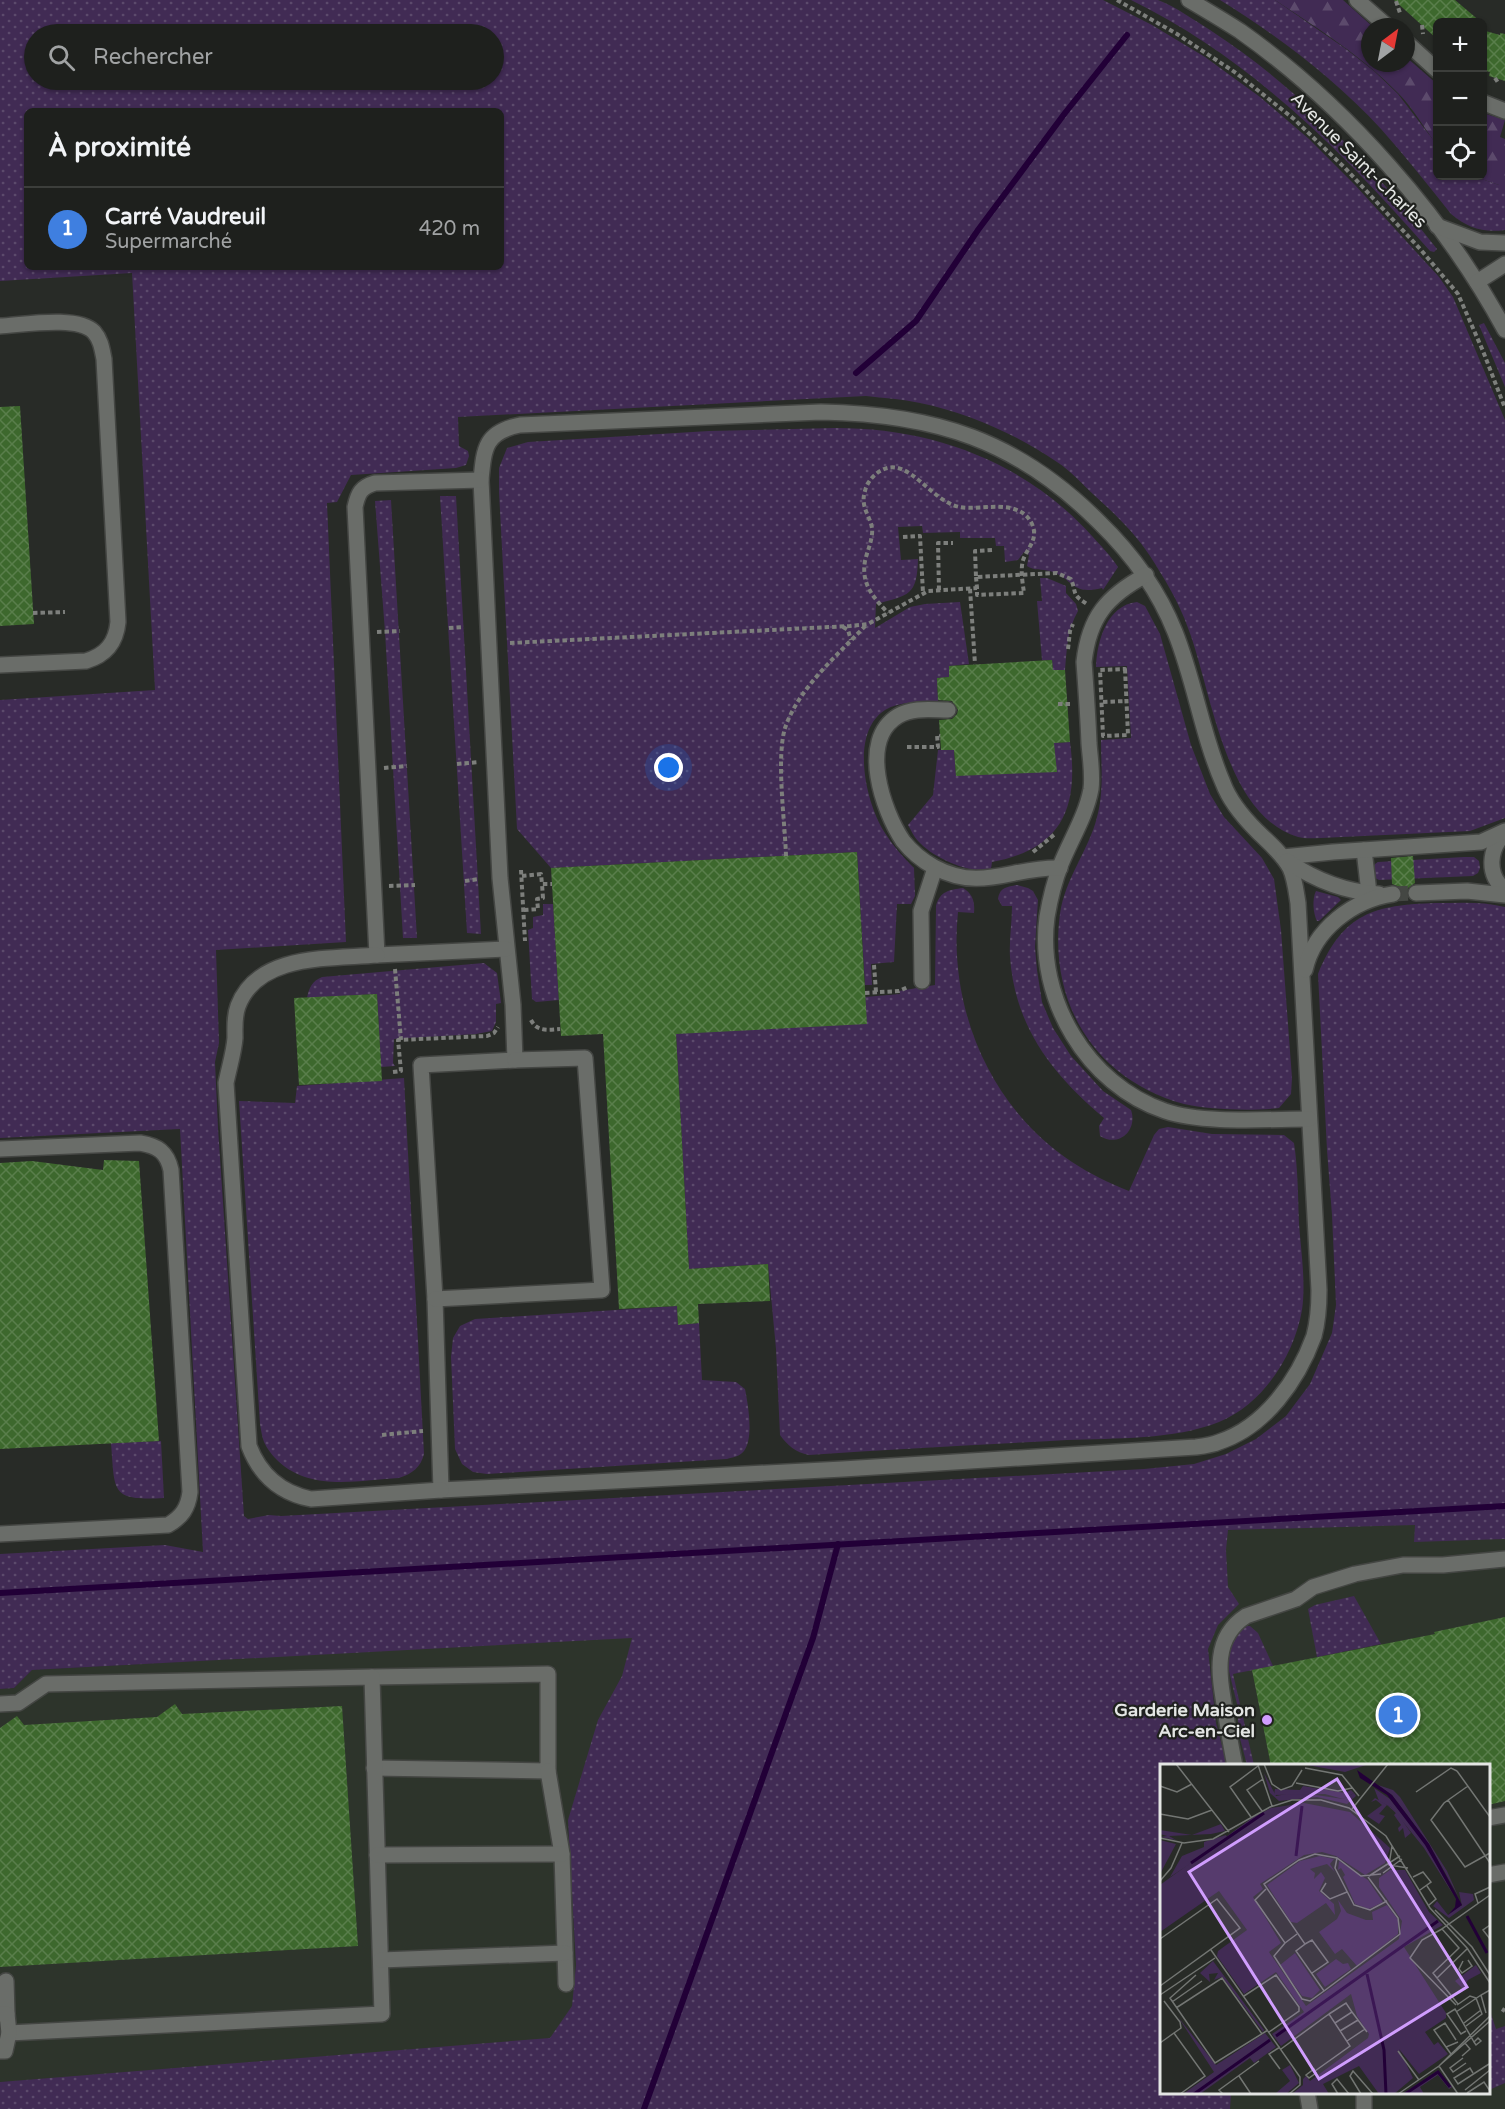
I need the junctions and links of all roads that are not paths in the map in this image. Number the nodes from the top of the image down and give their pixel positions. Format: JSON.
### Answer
{"nodes":[{"id":1,"x":1189,"y":0,"type":"edge"},
{"id":2,"x":1357,"y":0,"type":"edge"},
{"id":3,"x":1378,"y":18,"type":"edge"},
{"id":4,"x":1415,"y":50,"type":"edge"},
{"id":5,"x":1433,"y":67,"type":"edge"},
{"id":6,"x":1487,"y":104,"type":"edge"},
{"id":7,"x":1505,"y":111,"type":"edge"},
{"id":8,"x":1437,"y":226,"type":"junction"},
{"id":9,"x":1505,"y":243,"type":"edge"},
{"id":10,"x":1505,"y":264,"type":"edge"},
{"id":11,"x":1477,"y":282,"type":"junction"},
{"id":12,"x":0,"y":326,"type":"edge"},
{"id":13,"x":1505,"y":330,"type":"edge"},
{"id":14,"x":482,"y":480,"type":"junction"},
{"id":15,"x":1146,"y":575,"type":"junction"},
{"id":16,"x":0,"y":665,"type":"edge"},
{"id":17,"x":948,"y":710,"type":"dead end"},
{"id":18,"x":1505,"y":832,"type":"edge"},
{"id":19,"x":1364,"y":849,"type":"junction"},
{"id":20,"x":1283,"y":857,"type":"junction"},
{"id":21,"x":935,"y":868,"type":"junction"},
{"id":22,"x":1060,"y":868,"type":"junction"},
{"id":23,"x":1505,"y":890,"type":"edge"},
{"id":24,"x":1369,"y":893,"type":"junction"},
{"id":25,"x":1416,"y":893,"type":"tunnel mouth"},
{"id":26,"x":1505,"y":896,"type":"edge"},
{"id":27,"x":506,"y":949,"type":"junction"},
{"id":28,"x":377,"y":955,"type":"junction"},
{"id":29,"x":922,"y":981,"type":"dead end"},
{"id":30,"x":1302,"y":982,"type":"junction"},
{"id":31,"x":515,"y":1060,"type":"junction"},
{"id":32,"x":1310,"y":1119,"type":"junction"},
{"id":33,"x":0,"y":1149,"type":"edge"},
{"id":34,"x":435,"y":1299,"type":"junction"},
{"id":35,"x":441,"y":1490,"type":"junction"},
{"id":36,"x":0,"y":1534,"type":"edge"},
{"id":37,"x":1505,"y":1559,"type":"edge"},
{"id":38,"x":372,"y":1677,"type":"junction"},
{"id":39,"x":0,"y":1704,"type":"edge"},
{"id":40,"x":1235,"y":1764,"type":"edge"},
{"id":41,"x":374,"y":1768,"type":"junction"},
{"id":42,"x":548,"y":1771,"type":"junction"},
{"id":43,"x":1505,"y":1815,"type":"edge"},
{"id":44,"x":1490,"y":1818,"type":"edge"},
{"id":45,"x":562,"y":1854,"type":"junction"},
{"id":46,"x":377,"y":1855,"type":"junction"},
{"id":47,"x":1505,"y":1872,"type":"edge"},
{"id":48,"x":1490,"y":1875,"type":"edge"},
{"id":49,"x":565,"y":1953,"type":"junction"},
{"id":50,"x":381,"y":1960,"type":"junction"},
{"id":51,"x":6,"y":1981,"type":"dead end"},
{"id":52,"x":566,"y":1984,"type":"dead end"},
{"id":53,"x":4,"y":2014,"type":"edge"},
{"id":54,"x":9,"y":2033,"type":"junction"},
{"id":55,"x":0,"y":2051,"type":"edge"},
{"id":56,"x":1307,"y":2094,"type":"edge"},
{"id":57,"x":1310,"y":2109,"type":"edge"}],
"edges":[{"from":1,"to":8,"type":"street","name":"Avenue Saint-Charles"},
{"from":2,"to":3,"type":"street"},
{"from":4,"to":5,"type":"street"},
{"from":6,"to":7,"type":"street"},
{"from":8,"to":9,"type":"street"},
{"from":8,"to":11,"type":"street","name":"Avenue Saint-Charles"},
{"from":10,"to":11,"type":"street"},
{"from":11,"to":13,"type":"street","name":"Avenue Saint-Charles"},
{"from":12,"to":16,"type":"street"},
{"from":14,"to":15,"type":"street"},
{"from":14,"to":27,"type":"street"},
{"from":14,"to":28,"type":"street"},
{"from":15,"to":20,"type":"street"},
{"from":15,"to":22,"type":"street"},
{"from":17,"to":21,"type":"street"},
{"from":18,"to":19,"type":"street"},
{"from":18,"to":23,"type":"street"},
{"from":19,"to":20,"type":"street"},
{"from":19,"to":24,"type":"street"},
{"from":20,"to":24,"type":"street"},
{"from":20,"to":30,"type":"street"},
{"from":21,"to":22,"type":"street"},
{"from":21,"to":29,"type":"street"},
{"from":22,"to":32,"type":"street"},
{"from":24,"to":30,"type":"street"},
{"from":25,"to":26,"type":"street"},
{"from":27,"to":28,"type":"street"},
{"from":27,"to":31,"type":"street"},
{"from":28,"to":35,"type":"street"},
{"from":30,"to":32,"type":"street"},
{"from":31,"to":34,"type":"street"},
{"from":31,"to":34,"type":"street"},
{"from":32,"to":35,"type":"street"},
{"from":33,"to":36,"type":"street"},
{"from":34,"to":35,"type":"street"},
{"from":37,"to":40,"type":"street"},
{"from":38,"to":39,"type":"street"},
{"from":38,"to":41,"type":"street"},
{"from":38,"to":42,"type":"street"},
{"from":41,"to":42,"type":"street"},
{"from":41,"to":46,"type":"street"},
{"from":42,"to":45,"type":"street"},
{"from":43,"to":44,"type":"street"},
{"from":45,"to":46,"type":"street"},
{"from":45,"to":49,"type":"street"},
{"from":46,"to":50,"type":"street"},
{"from":47,"to":48,"type":"street"},
{"from":49,"to":50,"type":"street"},
{"from":49,"to":52,"type":"street"},
{"from":50,"to":54,"type":"street"},
{"from":51,"to":53,"type":"street"},
{"from":53,"to":54,"type":"street"},
{"from":54,"to":55,"type":"street"},
{"from":56,"to":57,"type":"street"}]}
